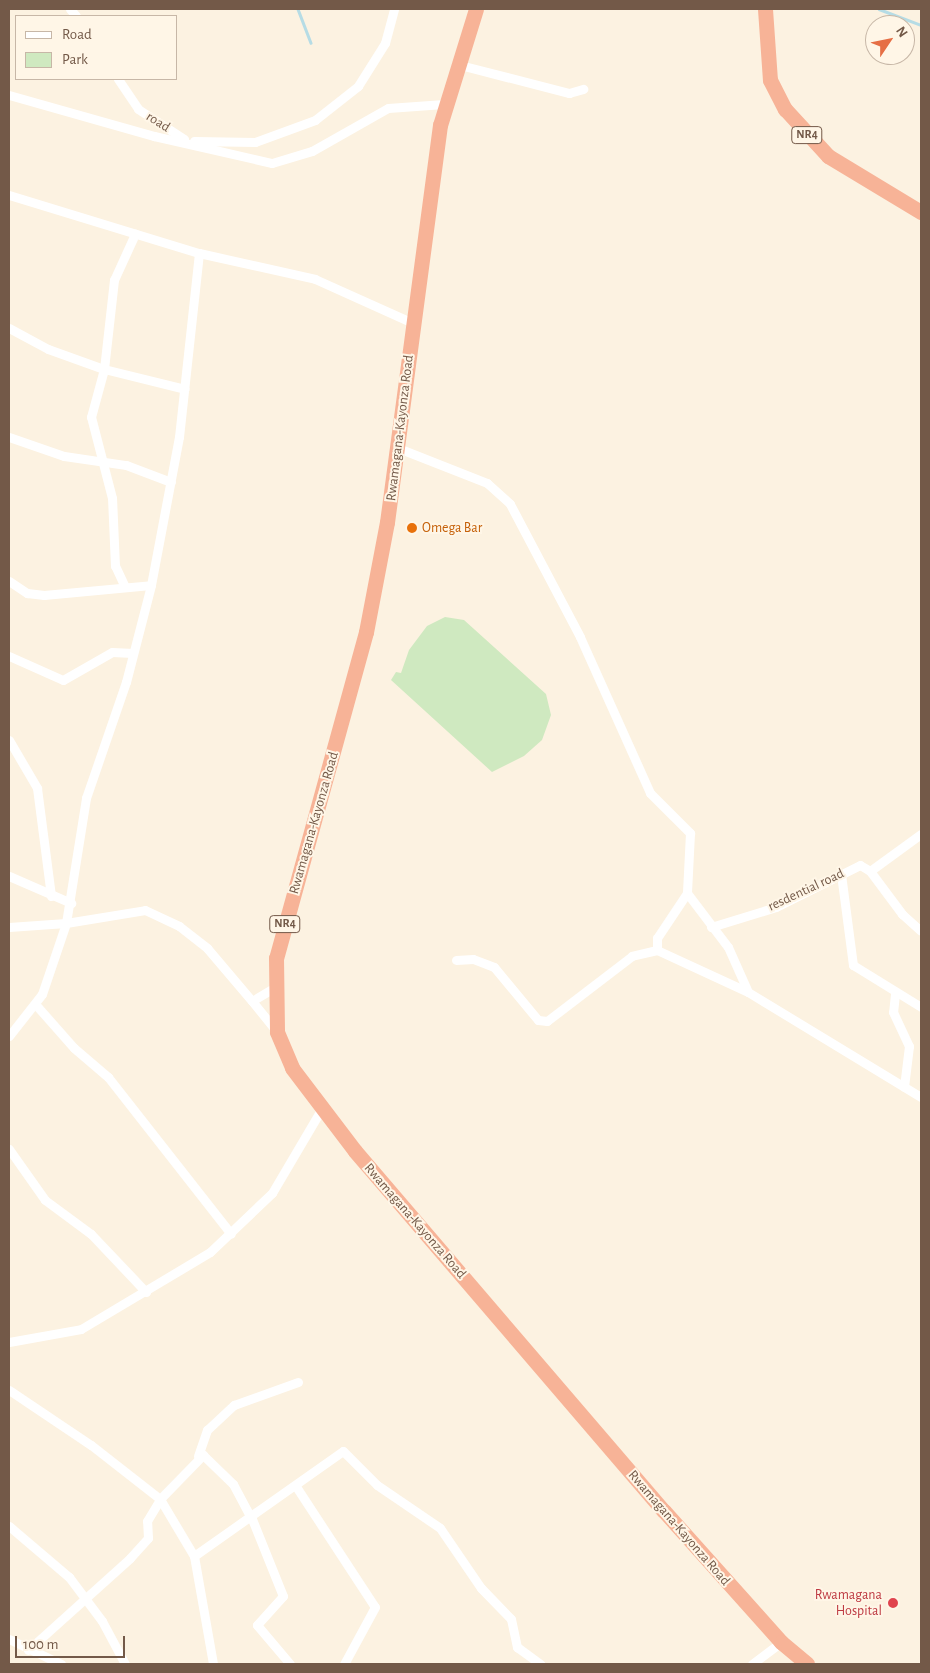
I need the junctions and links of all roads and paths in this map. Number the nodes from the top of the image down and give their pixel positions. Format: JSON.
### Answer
{"nodes":[{"id":1,"x":394,"y":9,"type":"edge"},
{"id":2,"x":476,"y":9,"type":"edge"},
{"id":3,"x":765,"y":9,"type":"edge"},
{"id":4,"x":456,"y":64,"type":"junction"},
{"id":5,"x":119,"y":80,"type":"edge"},
{"id":6,"x":583,"y":89,"type":"dead end"},
{"id":7,"x":9,"y":96,"type":"edge"},
{"id":8,"x":444,"y":104,"type":"junction"},
{"id":9,"x":184,"y":139,"type":"junction"},
{"id":10,"x":174,"y":140,"type":"junction"},
{"id":11,"x":9,"y":195,"type":"edge"},
{"id":12,"x":921,"y":212,"type":"edge"},
{"id":13,"x":135,"y":234,"type":"junction"},
{"id":14,"x":199,"y":253,"type":"junction"},
{"id":15,"x":413,"y":323,"type":"junction"},
{"id":16,"x":9,"y":328,"type":"edge"},
{"id":17,"x":104,"y":369,"type":"junction"},
{"id":18,"x":185,"y":389,"type":"junction"},
{"id":19,"x":9,"y":437,"type":"edge"},
{"id":20,"x":398,"y":448,"type":"junction"},
{"id":21,"x":99,"y":458,"type":"junction"},
{"id":22,"x":172,"y":482,"type":"junction"},
{"id":23,"x":9,"y":581,"type":"edge"},
{"id":24,"x":152,"y":585,"type":"junction"},
{"id":25,"x":125,"y":587,"type":"junction"},
{"id":26,"x":133,"y":653,"type":"junction"},
{"id":27,"x":9,"y":656,"type":"edge"},
{"id":28,"x":9,"y":740,"type":"edge"},
{"id":29,"x":921,"y":834,"type":"edge"},
{"id":30,"x":870,"y":871,"type":"junction"},
{"id":31,"x":841,"y":874,"type":"junction"},
{"id":32,"x":9,"y":876,"type":"edge"},
{"id":33,"x":687,"y":893,"type":"junction"},
{"id":34,"x":51,"y":896,"type":"junction"},
{"id":35,"x":71,"y":903,"type":"junction"},
{"id":36,"x":66,"y":923,"type":"junction"},
{"id":37,"x":9,"y":926,"type":"edge"},
{"id":38,"x":711,"y":926,"type":"junction"},
{"id":39,"x":921,"y":931,"type":"edge"},
{"id":40,"x":657,"y":950,"type":"junction"},
{"id":41,"x":456,"y":960,"type":"dead end"},
{"id":42,"x":275,"y":987,"type":"junction"},
{"id":43,"x":748,"y":992,"type":"junction"},
{"id":44,"x":895,"y":994,"type":"junction"},
{"id":45,"x":252,"y":1001,"type":"junction"},
{"id":46,"x":36,"y":1005,"type":"junction"},
{"id":47,"x":921,"y":1007,"type":"edge"},
{"id":48,"x":277,"y":1032,"type":"junction"},
{"id":49,"x":9,"y":1036,"type":"edge"},
{"id":50,"x":904,"y":1087,"type":"junction"},
{"id":51,"x":921,"y":1097,"type":"edge"},
{"id":52,"x":322,"y":1108,"type":"junction"},
{"id":53,"x":9,"y":1148,"type":"edge"},
{"id":54,"x":231,"y":1234,"type":"junction"},
{"id":55,"x":146,"y":1292,"type":"junction"},
{"id":56,"x":9,"y":1342,"type":"edge"},
{"id":57,"x":298,"y":1382,"type":"dead end"},
{"id":58,"x":9,"y":1390,"type":"edge"},
{"id":59,"x":198,"y":1456,"type":"junction"},
{"id":60,"x":297,"y":1488,"type":"junction"},
{"id":61,"x":160,"y":1499,"type":"junction"},
{"id":62,"x":252,"y":1519,"type":"junction"},
{"id":63,"x":9,"y":1526,"type":"edge"},
{"id":64,"x":194,"y":1556,"type":"junction"},
{"id":65,"x":83,"y":1597,"type":"junction"},
{"id":66,"x":9,"y":1639,"type":"edge"},
{"id":67,"x":781,"y":1642,"type":"junction"},
{"id":68,"x":28,"y":1650,"type":"junction"},
{"id":69,"x":60,"y":1664,"type":"edge"},
{"id":70,"x":125,"y":1664,"type":"edge"},
{"id":71,"x":213,"y":1664,"type":"edge"},
{"id":72,"x":290,"y":1664,"type":"edge"},
{"id":73,"x":344,"y":1664,"type":"edge"},
{"id":74,"x":540,"y":1664,"type":"edge"},
{"id":75,"x":752,"y":1664,"type":"edge"},
{"id":76,"x":807,"y":1664,"type":"edge"}],
"edges":[{"from":1,"to":9,"type":"street"},
{"from":2,"to":4,"type":"highway","name":"Rwamagana-Kayonza Road","number":"NR4"},
{"from":3,"to":12,"type":"highway","number":"NR4"},
{"from":4,"to":6,"type":"street"},
{"from":4,"to":8,"type":"highway","name":"Rwamagana-Kayonza Road","number":"NR4"},
{"from":5,"to":9,"type":"street","name":"road"},
{"from":7,"to":10,"type":"street"},
{"from":8,"to":10,"type":"street"},
{"from":8,"to":15,"type":"highway","name":"Rwamagana-Kayonza Road","number":"NR4"},
{"from":9,"to":10,"type":"street"},
{"from":11,"to":13,"type":"street"},
{"from":13,"to":14,"type":"street"},
{"from":13,"to":17,"type":"street"},
{"from":14,"to":15,"type":"street"},
{"from":14,"to":18,"type":"street"},
{"from":15,"to":20,"type":"highway","name":"Rwamagana-Kayonza Road","number":"NR4"},
{"from":16,"to":17,"type":"street"},
{"from":17,"to":18,"type":"street"},
{"from":17,"to":21,"type":"street"},
{"from":18,"to":22,"type":"street"},
{"from":19,"to":21,"type":"street"},
{"from":20,"to":33,"type":"street"},
{"from":20,"to":42,"type":"highway","name":"Rwamagana-Kayonza Road","number":"NR4"},
{"from":21,"to":22,"type":"street"},
{"from":21,"to":25,"type":"street"},
{"from":22,"to":24,"type":"street"},
{"from":23,"to":25,"type":"street"},
{"from":24,"to":25,"type":"street"},
{"from":24,"to":26,"type":"street"},
{"from":26,"to":27,"type":"street"},
{"from":26,"to":35,"type":"street"},
{"from":28,"to":34,"type":"street"},
{"from":29,"to":30,"type":"street"},
{"from":30,"to":31,"type":"street","name":"resdential road"},
{"from":30,"to":39,"type":"street"},
{"from":31,"to":38,"type":"street","name":"resdential road"},
{"from":31,"to":44,"type":"street"},
{"from":32,"to":34,"type":"street"},
{"from":33,"to":38,"type":"street"},
{"from":33,"to":40,"type":"street"},
{"from":34,"to":35,"type":"street"},
{"from":35,"to":36,"type":"street"},
{"from":36,"to":37,"type":"street"},
{"from":36,"to":45,"type":"street"},
{"from":36,"to":46,"type":"street"},
{"from":38,"to":43,"type":"street"},
{"from":40,"to":41,"type":"street"},
{"from":40,"to":43,"type":"street"},
{"from":42,"to":45,"type":"street"},
{"from":42,"to":48,"type":"highway","name":"Rwamagana-Kayonza Road","number":"NR4"},
{"from":43,"to":50,"type":"street"},
{"from":44,"to":47,"type":"street"},
{"from":44,"to":50,"type":"street"},
{"from":45,"to":48,"type":"street"},
{"from":46,"to":49,"type":"street"},
{"from":46,"to":54,"type":"street"},
{"from":48,"to":52,"type":"highway","name":"Rwamagana-Kayonza Road","number":"NR4"},
{"from":50,"to":51,"type":"street"},
{"from":52,"to":54,"type":"street"},
{"from":52,"to":67,"type":"highway","name":"Rwamagana-Kayonza Road","number":"NR4"},
{"from":53,"to":55,"type":"street"},
{"from":54,"to":55,"type":"street"},
{"from":55,"to":56,"type":"street"},
{"from":57,"to":59,"type":"street"},
{"from":58,"to":61,"type":"street"},
{"from":59,"to":61,"type":"street"},
{"from":59,"to":62,"type":"street"},
{"from":60,"to":62,"type":"street"},
{"from":60,"to":73,"type":"street"},
{"from":60,"to":74,"type":"street"},
{"from":61,"to":64,"type":"street"},
{"from":61,"to":65,"type":"street"},
{"from":62,"to":64,"type":"street"},
{"from":62,"to":72,"type":"street"},
{"from":63,"to":65,"type":"street"},
{"from":64,"to":71,"type":"street"},
{"from":65,"to":68,"type":"street"},
{"from":65,"to":70,"type":"street"},
{"from":66,"to":68,"type":"street"},
{"from":67,"to":75,"type":"street"},
{"from":67,"to":76,"type":"highway","name":"Rwamagana-Kayonza Road","number":"NR4"},
{"from":68,"to":69,"type":"street"}]}
